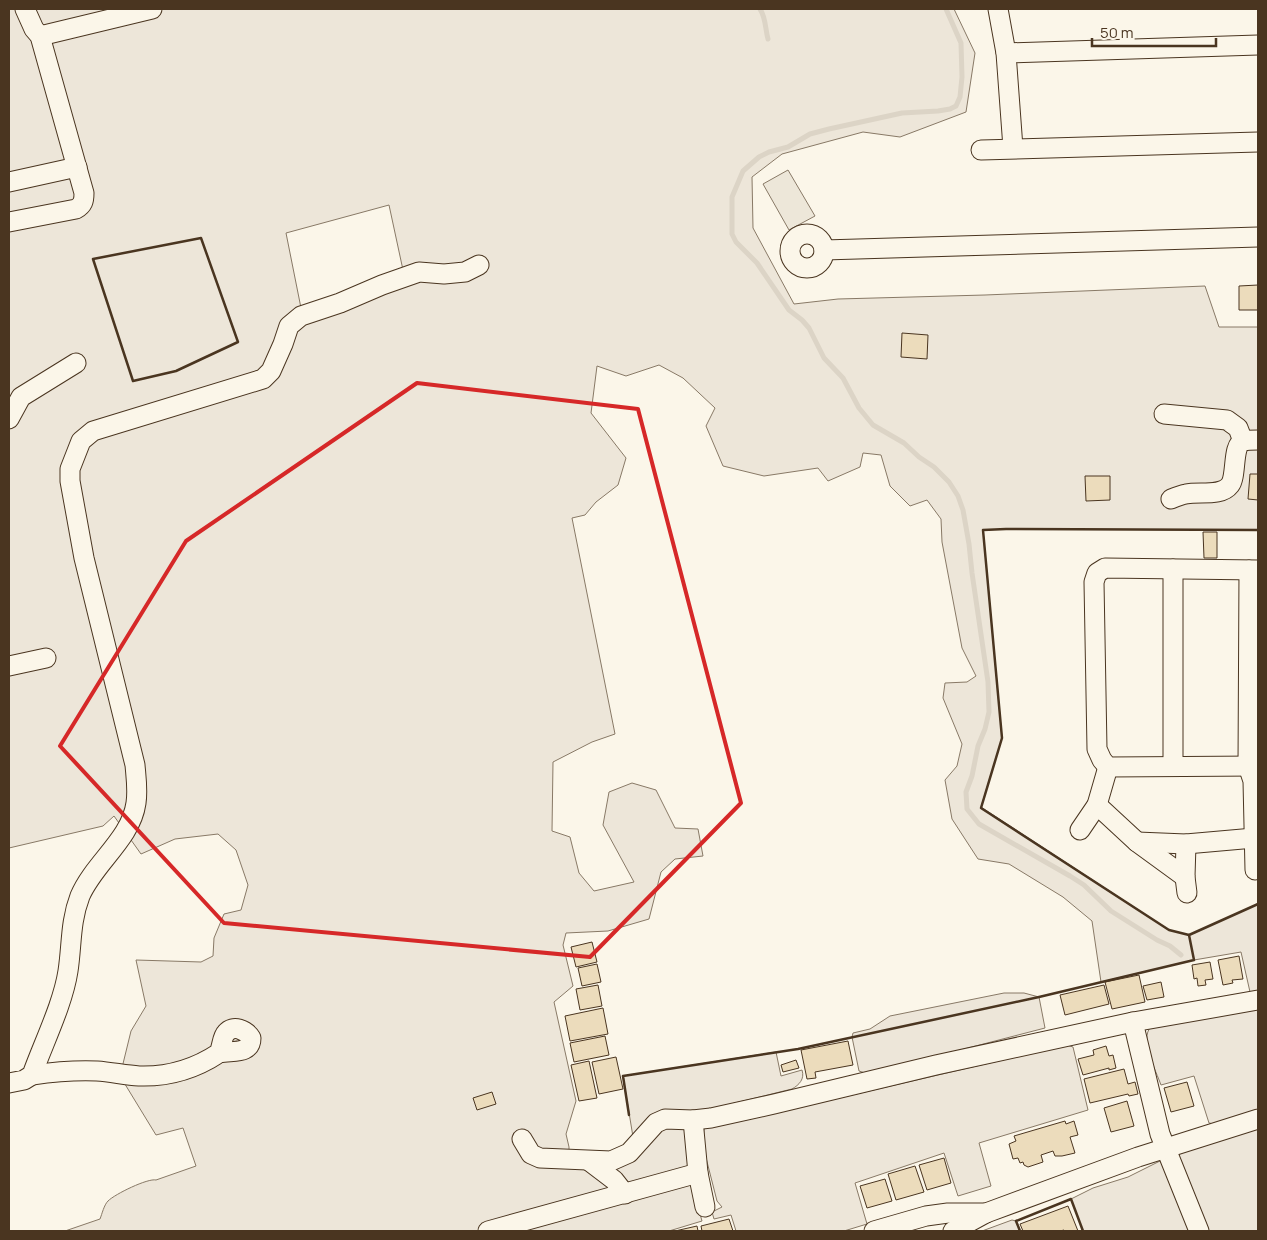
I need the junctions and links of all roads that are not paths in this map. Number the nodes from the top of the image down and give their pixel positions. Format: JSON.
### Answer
{"nodes":[{"id":1,"x":26,"y":9,"type":"edge"},
{"id":2,"x":152,"y":9,"type":"edge"},
{"id":3,"x":998,"y":9,"type":"edge"},
{"id":4,"x":40,"y":36,"type":"junction"},
{"id":5,"x":1258,"y":44,"type":"edge"},
{"id":6,"x":1006,"y":53,"type":"junction"},
{"id":7,"x":1258,"y":142,"type":"edge"},
{"id":8,"x":1013,"y":148,"type":"junction"},
{"id":9,"x":981,"y":150,"type":"dead end"},
{"id":10,"x":77,"y":167,"type":"junction"},
{"id":11,"x":9,"y":182,"type":"edge"},
{"id":12,"x":9,"y":222,"type":"edge"},
{"id":13,"x":1258,"y":237,"type":"edge"},
{"id":14,"x":824,"y":250,"type":"dead end"},
{"id":15,"x":479,"y":265,"type":"dead end"},
{"id":16,"x":76,"y":363,"type":"dead end"},
{"id":17,"x":1164,"y":414,"type":"dead end"},
{"id":18,"x":9,"y":419,"type":"edge"},
{"id":19,"x":1251,"y":440,"type":"edge"},
{"id":20,"x":1171,"y":499,"type":"dead end"},
{"id":21,"x":1173,"y":569,"type":"junction"},
{"id":22,"x":1254,"y":570,"type":"edge"},
{"id":23,"x":46,"y":658,"type":"dead end"},
{"id":24,"x":9,"y":666,"type":"edge"},
{"id":25,"x":1173,"y":766,"type":"junction"},
{"id":26,"x":1253,"y":766,"type":"edge"},
{"id":27,"x":1108,"y":767,"type":"junction"},
{"id":28,"x":1097,"y":805,"type":"junction"},
{"id":29,"x":1080,"y":830,"type":"dead end"},
{"id":30,"x":1254,"y":838,"type":"junction"},
{"id":31,"x":1137,"y":842,"type":"junction"},
{"id":32,"x":1186,"y":844,"type":"junction"},
{"id":33,"x":1254,"y":870,"type":"dead end"},
{"id":34,"x":1258,"y":1000,"type":"edge"},
{"id":35,"x":1133,"y":1022,"type":"junction"},
{"id":36,"x":219,"y":1053,"type":"dead end"},
{"id":37,"x":32,"y":1075,"type":"junction"},
{"id":38,"x":9,"y":1083,"type":"edge"},
{"id":39,"x":1258,"y":1119,"type":"edge"},
{"id":40,"x":693,"y":1120,"type":"junction"},
{"id":41,"x":522,"y":1140,"type":"dead end"},
{"id":42,"x":1165,"y":1148,"type":"junction"},
{"id":43,"x":589,"y":1160,"type":"junction"},
{"id":44,"x":698,"y":1173,"type":"junction"},
{"id":45,"x":625,"y":1194,"type":"junction"},
{"id":46,"x":705,"y":1206,"type":"dead end"},
{"id":47,"x":986,"y":1212,"type":"junction"},
{"id":48,"x":488,"y":1231,"type":"edge"},
{"id":49,"x":874,"y":1231,"type":"edge"},
{"id":50,"x":953,"y":1231,"type":"edge"},
{"id":51,"x":1199,"y":1231,"type":"edge"}],
"edges":[{"from":1,"to":4,"type":"street"},
{"from":2,"to":4,"type":"street"},
{"from":3,"to":6,"type":"street"},
{"from":4,"to":10,"type":"street"},
{"from":5,"to":6,"type":"street"},
{"from":6,"to":8,"type":"street"},
{"from":7,"to":8,"type":"street"},
{"from":8,"to":9,"type":"street"},
{"from":10,"to":11,"type":"street"},
{"from":10,"to":12,"type":"street"},
{"from":13,"to":14,"type":"street"},
{"from":15,"to":37,"type":"street"},
{"from":16,"to":18,"type":"street"},
{"from":17,"to":19,"type":"street"},
{"from":19,"to":20,"type":"street"},
{"from":21,"to":22,"type":"street"},
{"from":21,"to":25,"type":"street"},
{"from":21,"to":27,"type":"street"},
{"from":22,"to":26,"type":"street"},
{"from":23,"to":24,"type":"street"},
{"from":25,"to":26,"type":"street"},
{"from":25,"to":27,"type":"street"},
{"from":26,"to":30,"type":"street"},
{"from":27,"to":28,"type":"street"},
{"from":28,"to":29,"type":"street"},
{"from":28,"to":31,"type":"street"},
{"from":30,"to":32,"type":"street"},
{"from":30,"to":33,"type":"street"},
{"from":31,"to":32,"type":"street"},
{"from":31,"to":32,"type":"street"},
{"from":34,"to":35,"type":"street"},
{"from":35,"to":40,"type":"street"},
{"from":35,"to":42,"type":"street"},
{"from":36,"to":37,"type":"street"},
{"from":37,"to":38,"type":"street"},
{"from":39,"to":42,"type":"street"},
{"from":40,"to":43,"type":"street"},
{"from":40,"to":44,"type":"street"},
{"from":41,"to":43,"type":"street"},
{"from":42,"to":47,"type":"street"},
{"from":42,"to":51,"type":"street"},
{"from":43,"to":45,"type":"street"},
{"from":44,"to":45,"type":"street"},
{"from":44,"to":46,"type":"street"},
{"from":45,"to":48,"type":"street"},
{"from":47,"to":49,"type":"street"},
{"from":47,"to":50,"type":"street"}]}
